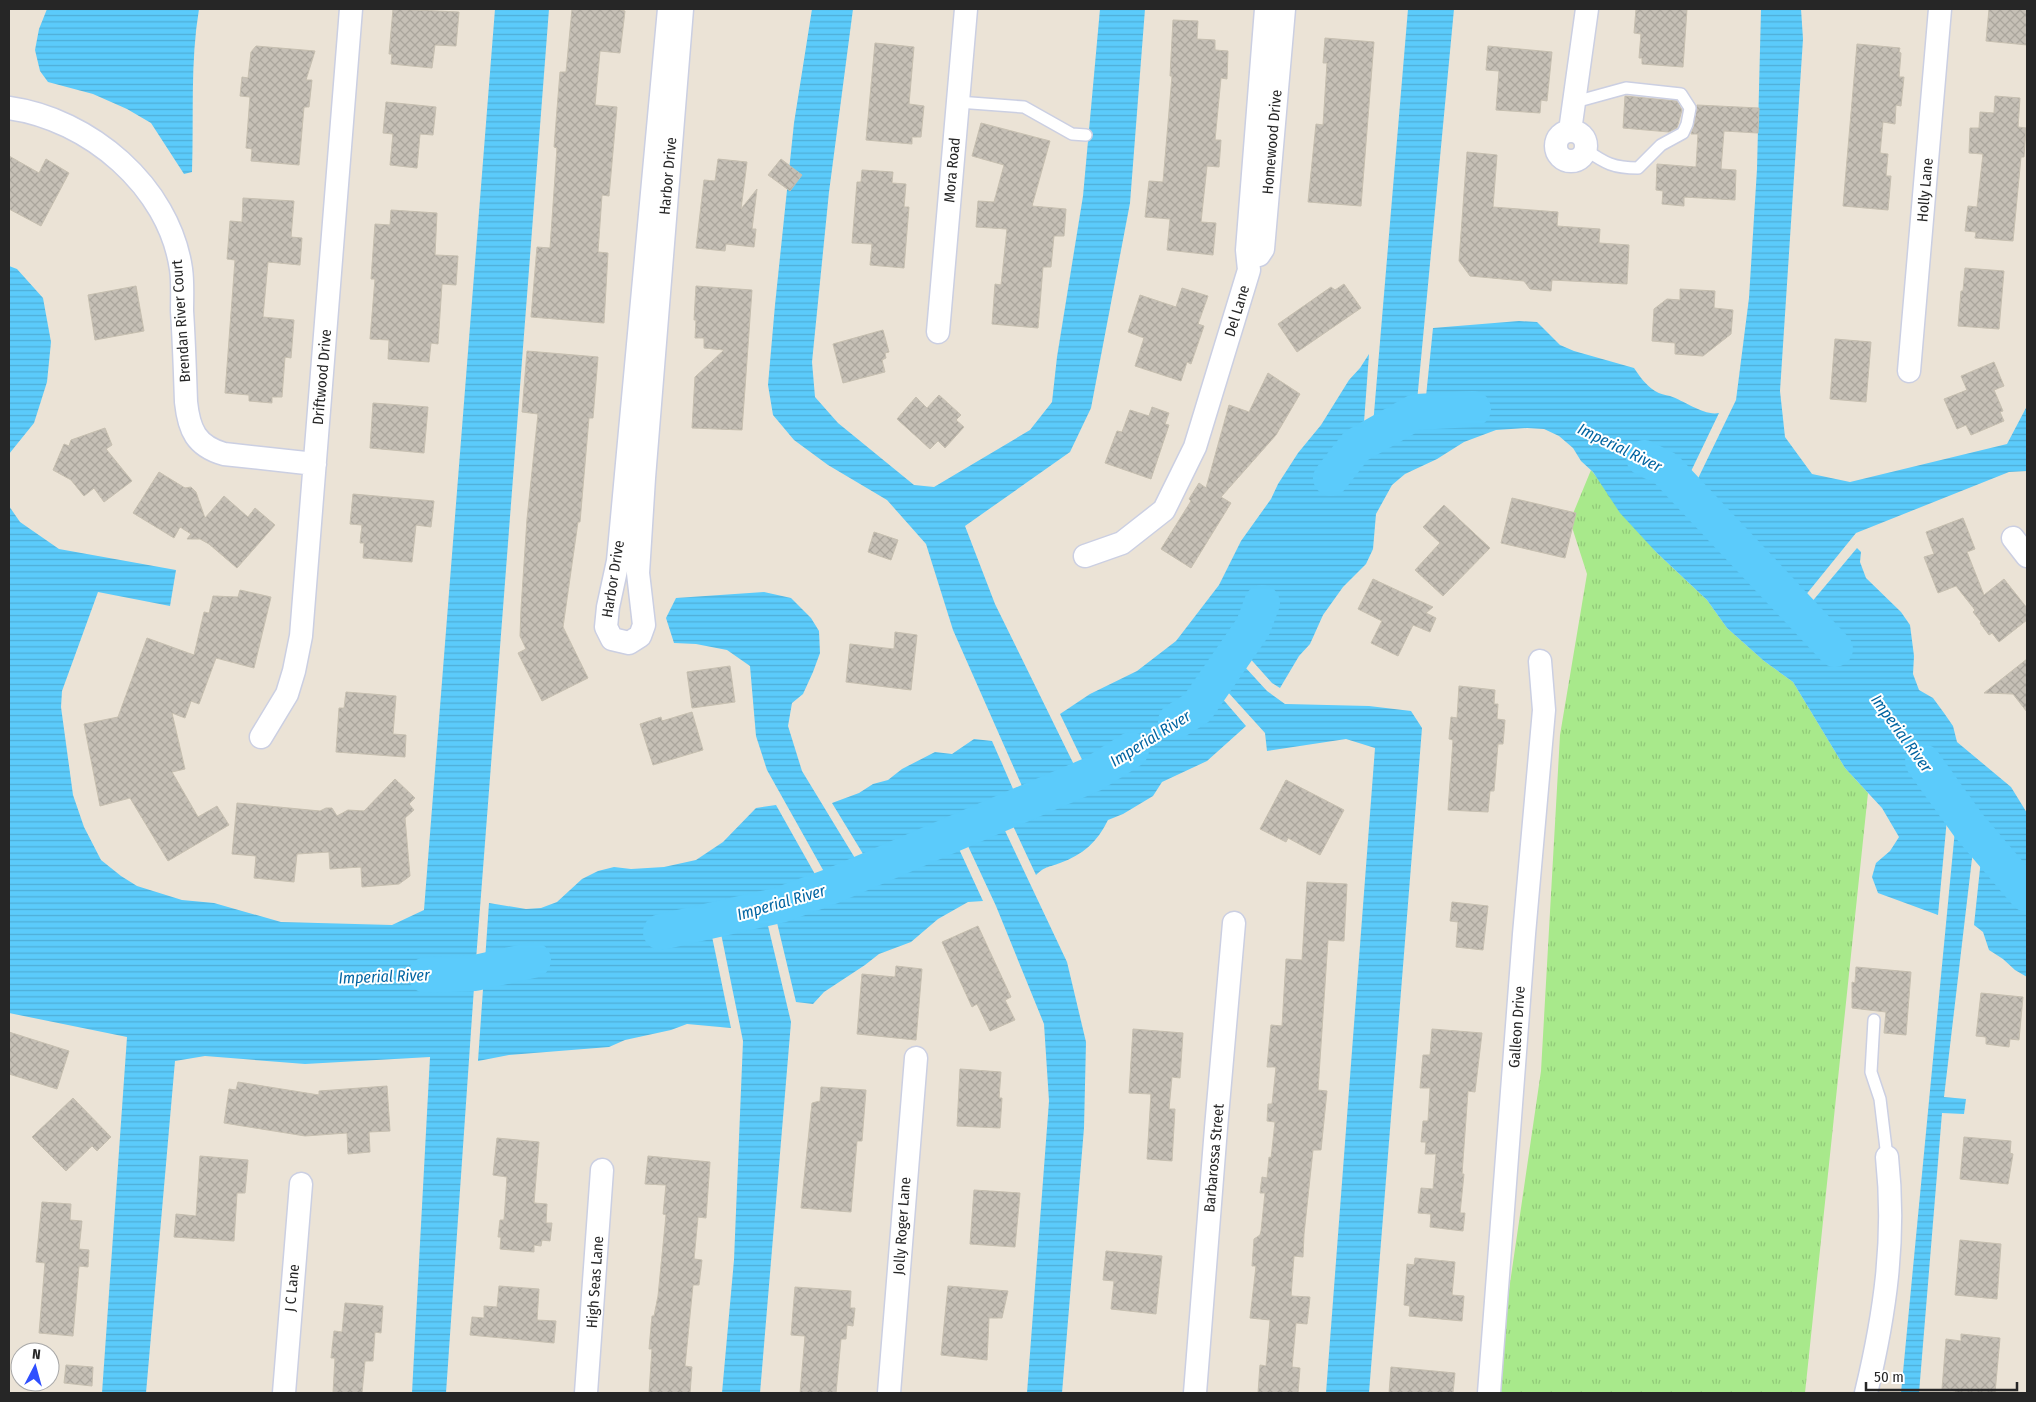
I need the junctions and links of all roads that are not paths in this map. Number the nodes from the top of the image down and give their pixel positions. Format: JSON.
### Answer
{"nodes":[{"id":1,"x":351,"y":9,"type":"edge"},
{"id":2,"x":669,"y":9,"type":"edge"},
{"id":3,"x":682,"y":9,"type":"edge"},
{"id":4,"x":966,"y":9,"type":"edge"},
{"id":5,"x":1266,"y":9,"type":"edge"},
{"id":6,"x":1284,"y":9,"type":"edge"},
{"id":7,"x":1587,"y":9,"type":"edge"},
{"id":8,"x":1940,"y":9,"type":"edge"},
{"id":9,"x":958,"y":102,"type":"junction"},
{"id":10,"x":1574,"y":102,"type":"junction"},
{"id":11,"x":9,"y":108,"type":"edge"},
{"id":12,"x":1086,"y":135,"type":"dead end"},
{"id":13,"x":1586,"y":150,"type":"joint"},
{"id":14,"x":1249,"y":270,"type":"junction"},
{"id":15,"x":938,"y":332,"type":"dead end"},
{"id":16,"x":1910,"y":371,"type":"dead end"},
{"id":17,"x":315,"y":464,"type":"junction"},
{"id":18,"x":2013,"y":538,"type":"dead end"},
{"id":19,"x":1085,"y":556,"type":"dead end"},
{"id":20,"x":2027,"y":556,"type":"edge"},
{"id":21,"x":1540,"y":661,"type":"dead end"},
{"id":22,"x":261,"y":738,"type":"dead end"},
{"id":23,"x":1234,"y":923,"type":"dead end"},
{"id":24,"x":1874,"y":1020,"type":"dead end"},
{"id":25,"x":916,"y":1058,"type":"dead end"},
{"id":26,"x":1887,"y":1157,"type":"joint"},
{"id":27,"x":602,"y":1170,"type":"dead end"},
{"id":28,"x":301,"y":1184,"type":"dead end"},
{"id":29,"x":284,"y":1393,"type":"edge"},
{"id":30,"x":586,"y":1393,"type":"edge"},
{"id":31,"x":889,"y":1393,"type":"edge"},
{"id":32,"x":1195,"y":1393,"type":"edge"},
{"id":33,"x":1489,"y":1393,"type":"edge"},
{"id":34,"x":1866,"y":1393,"type":"edge"}],
"edges":[{"from":1,"to":17,"type":"street","name":"Driftwood Drive"},
{"from":2,"to":3,"type":"street","name":"Harbor Drive"},
{"from":4,"to":9,"type":"street","name":"Mora Road"},
{"from":5,"to":14,"type":"street","name":"Del Lane"},
{"from":6,"to":14,"type":"street","name":"Homewood Drive"},
{"from":7,"to":10,"type":"street"},
{"from":8,"to":16,"type":"street","name":"Holly Lane"},
{"from":9,"to":12,"type":"lane"},
{"from":9,"to":15,"type":"street","name":"Mora Road"},
{"from":10,"to":13,"type":"street"},
{"from":10,"to":13,"type":"lane"},
{"from":11,"to":17,"type":"street","name":"Brendan River Court"},
{"from":14,"to":19,"type":"street","name":"Del Lane"},
{"from":17,"to":22,"type":"street","name":"Driftwood Drive"},
{"from":18,"to":20,"type":"street"},
{"from":21,"to":33,"type":"street","name":"Galleon Drive"},
{"from":23,"to":32,"type":"street","name":"Barbarossa Street"},
{"from":24,"to":26,"type":"lane"},
{"from":25,"to":31,"type":"street","name":"Jolly Roger Lane"},
{"from":26,"to":34,"type":"street"},
{"from":27,"to":30,"type":"street","name":"High Seas Lane"},
{"from":28,"to":29,"type":"street","name":"J C Lane"}]}
